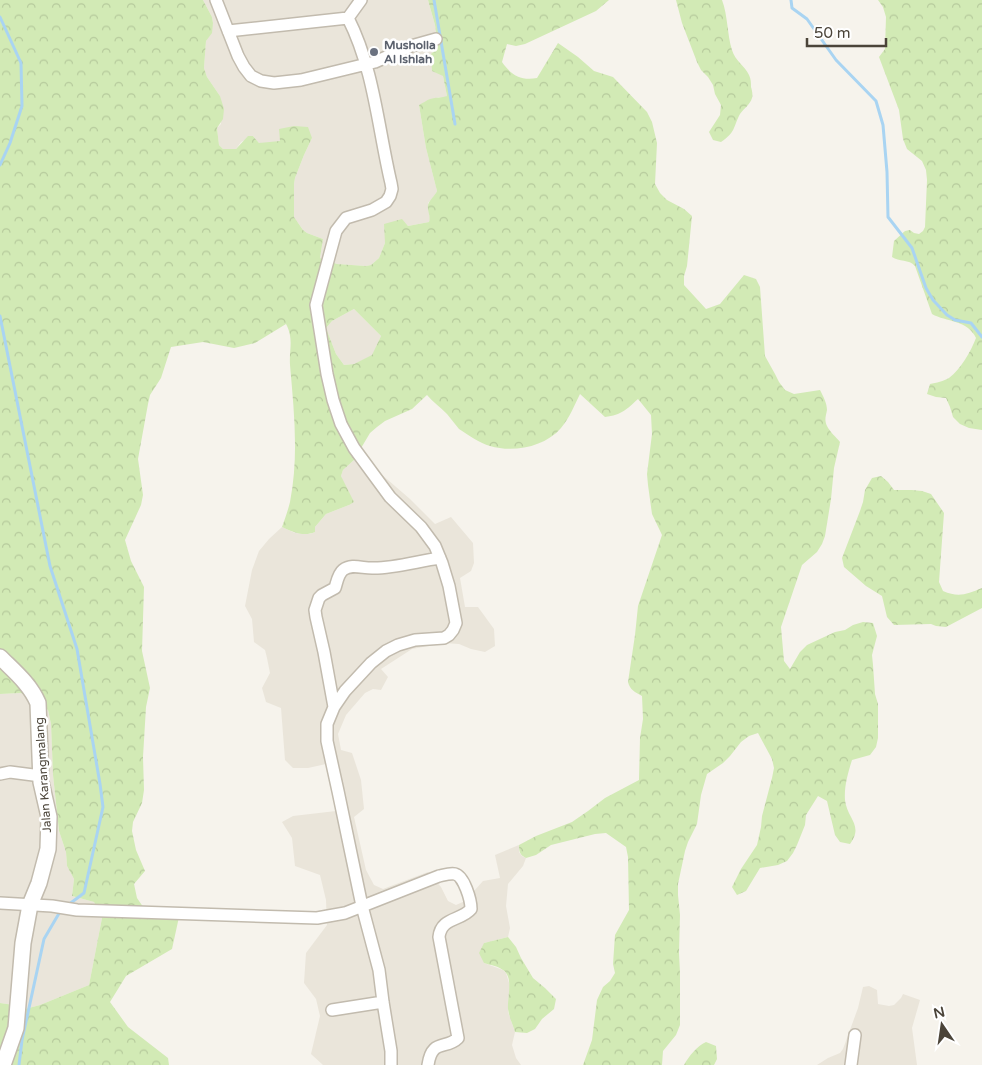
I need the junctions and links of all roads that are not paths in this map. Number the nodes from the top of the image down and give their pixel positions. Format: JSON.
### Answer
{"nodes":[{"id":1,"x":216,"y":0,"type":"edge"},
{"id":2,"x":361,"y":0,"type":"edge"},
{"id":3,"x":348,"y":18,"type":"junction"},
{"id":4,"x":228,"y":31,"type":"junction"},
{"id":5,"x":436,"y":38,"type":"dead end"},
{"id":6,"x":366,"y":64,"type":"junction"},
{"id":7,"x":440,"y":558,"type":"junction"},
{"id":8,"x":0,"y":657,"type":"edge"},
{"id":9,"x":334,"y":707,"type":"junction"},
{"id":10,"x":0,"y":774,"type":"edge"},
{"id":11,"x":41,"y":776,"type":"junction"},
{"id":12,"x":0,"y":903,"type":"edge"},
{"id":13,"x":30,"y":905,"type":"junction"},
{"id":14,"x":362,"y":906,"type":"junction"},
{"id":15,"x":382,"y":1002,"type":"junction"},
{"id":16,"x":332,"y":1010,"type":"dead end"},
{"id":17,"x":855,"y":1035,"type":"dead end"},
{"id":18,"x":3,"y":1065,"type":"edge"},
{"id":19,"x":391,"y":1065,"type":"edge"},
{"id":20,"x":428,"y":1065,"type":"edge"},
{"id":21,"x":851,"y":1065,"type":"edge"}],
"edges":[{"from":1,"to":4,"type":"street"},
{"from":2,"to":3,"type":"street"},
{"from":3,"to":4,"type":"street"},
{"from":3,"to":6,"type":"street"},
{"from":4,"to":6,"type":"street"},
{"from":5,"to":6,"type":"street"},
{"from":6,"to":7,"type":"street"},
{"from":7,"to":9,"type":"street"},
{"from":7,"to":9,"type":"street"},
{"from":8,"to":11,"type":"street","name":"Jalan Karangmalang"},
{"from":9,"to":14,"type":"street"},
{"from":10,"to":11,"type":"street"},
{"from":11,"to":13,"type":"street","name":"Jalan Karangmalang"},
{"from":12,"to":13,"type":"street"},
{"from":13,"to":14,"type":"street"},
{"from":13,"to":18,"type":"street","name":"Jalan Karangmalang"},
{"from":14,"to":15,"type":"street"},
{"from":14,"to":20,"type":"street"},
{"from":15,"to":16,"type":"street"},
{"from":15,"to":19,"type":"street"},
{"from":17,"to":21,"type":"street"}]}
